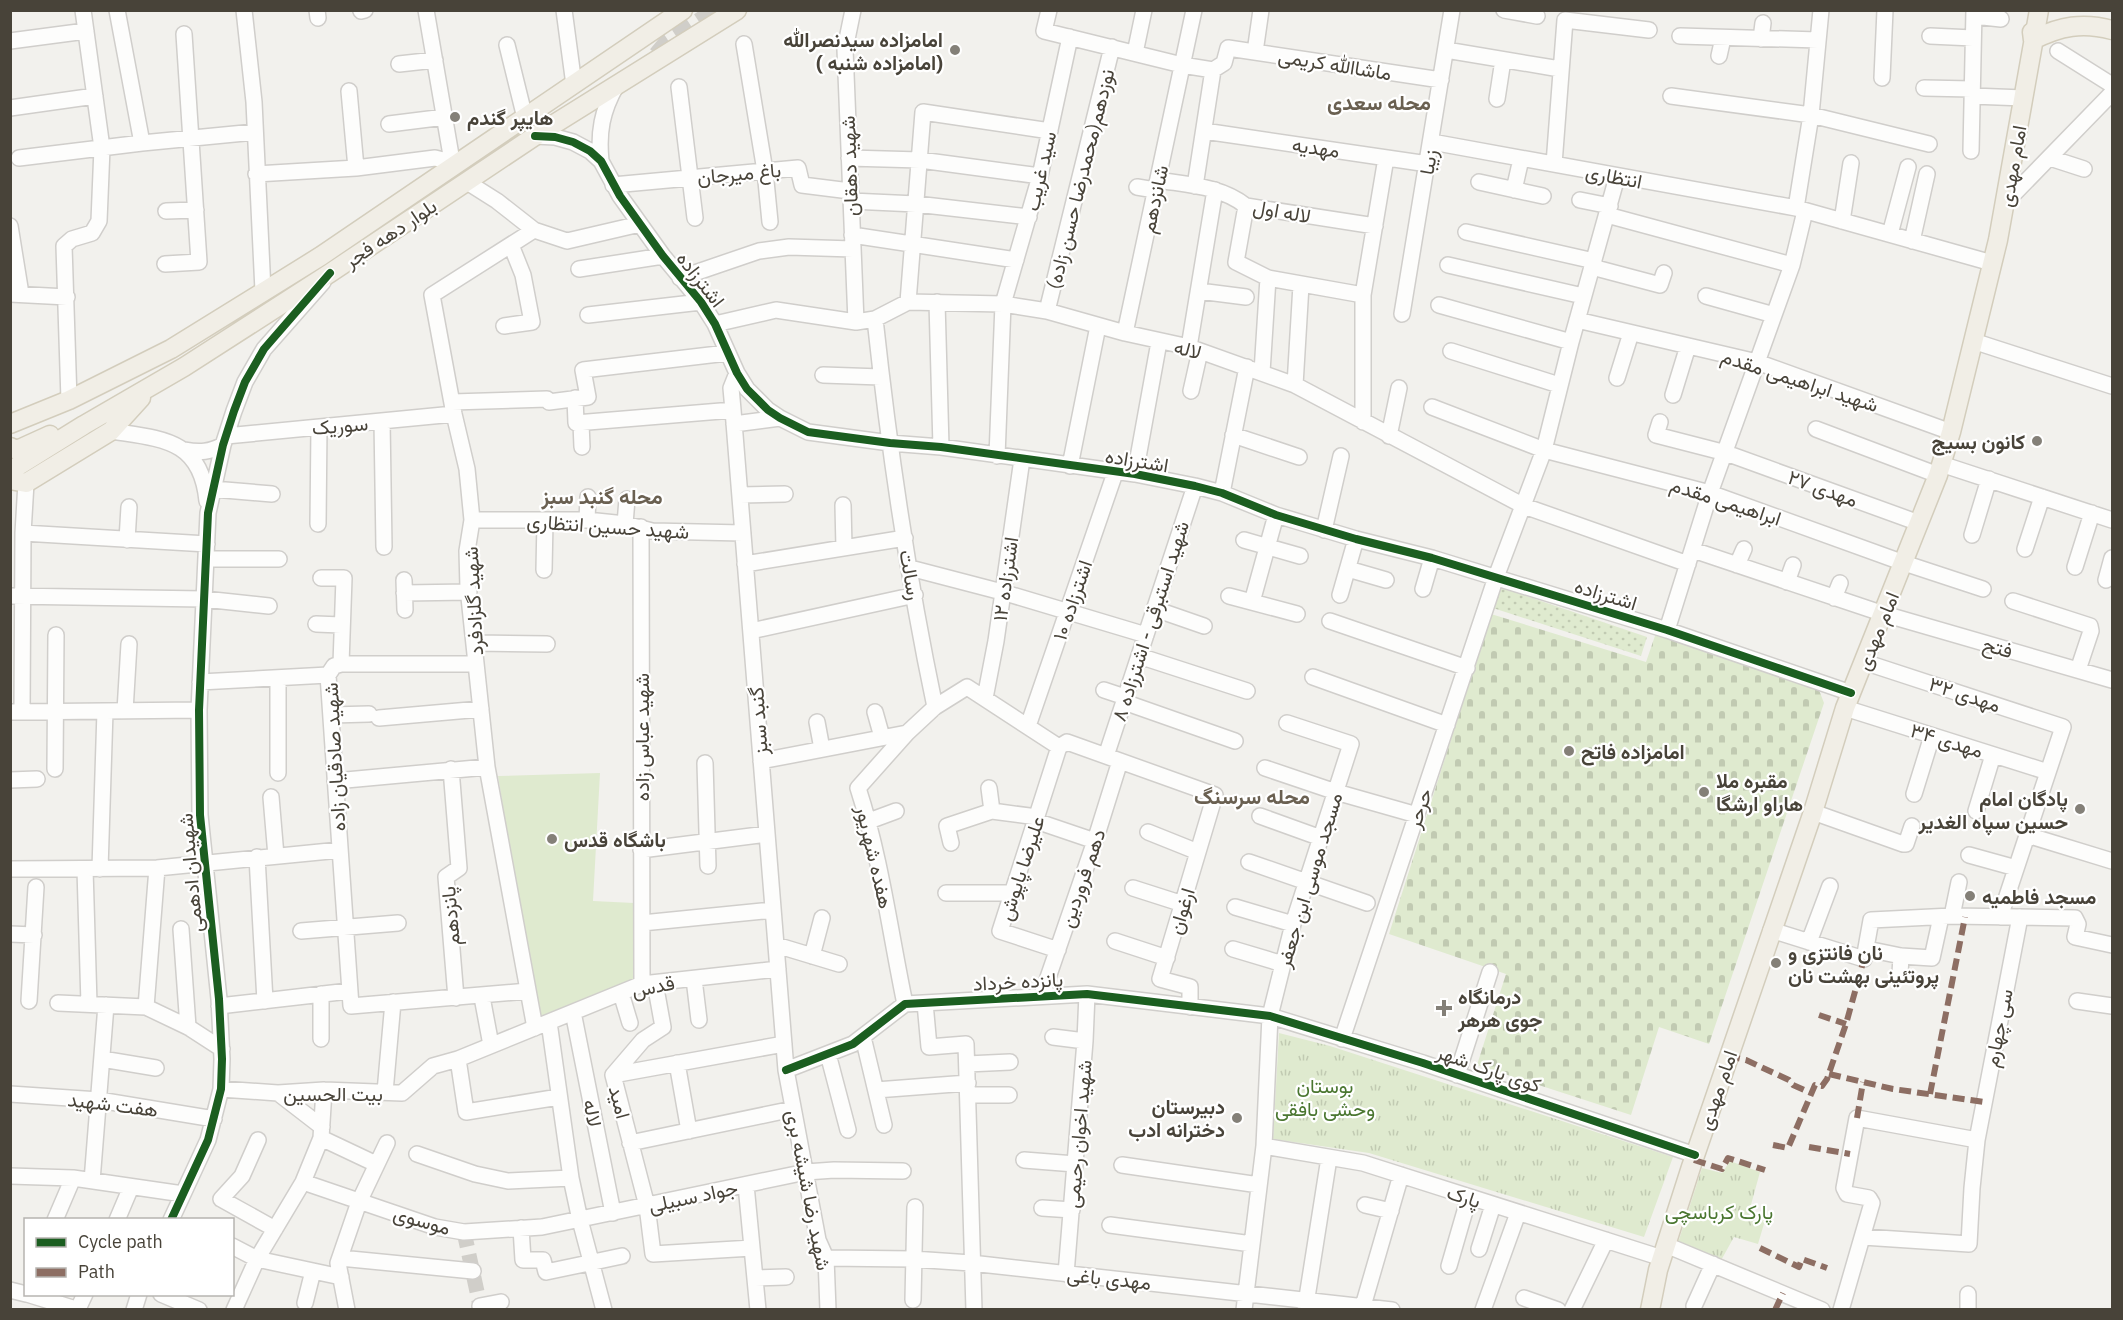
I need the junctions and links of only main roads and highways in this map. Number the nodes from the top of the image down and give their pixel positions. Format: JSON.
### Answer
{"nodes":[{"id":1,"x":737,"y":10,"type":"edge"},
{"id":2,"x":2030,"y":10,"type":"edge"},
{"id":3,"x":2038,"y":10,"type":"edge"},
{"id":4,"x":2091,"y":10,"type":"edge"},
{"id":5,"x":677,"y":12,"type":"edge"},
{"id":6,"x":2112,"y":24,"type":"edge"},
{"id":7,"x":2112,"y":30,"type":"edge"},
{"id":8,"x":2034,"y":40,"type":"junction"},
{"id":9,"x":153,"y":385,"type":"junction"},
{"id":10,"x":11,"y":425,"type":"edge"},
{"id":11,"x":84,"y":425,"type":"junction"},
{"id":12,"x":10,"y":447,"type":"edge"},
{"id":13,"x":10,"y":471,"type":"edge"},
{"id":14,"x":18,"y":481,"type":"edge"},
{"id":15,"x":1650,"y":1310,"type":"edge"}],
"edges":[{"from":1,"to":9,"type":"main road","name":"بلوار دهه فجر"},
{"from":2,"to":8,"type":"main road"},
{"from":3,"to":8,"type":"main road","name":"امام مهدی"},
{"from":4,"to":6,"type":"main road"},
{"from":5,"to":10,"type":"main road","name":"بلوار دهه فجر"},
{"from":7,"to":8,"type":"main road"},
{"from":8,"to":15,"type":"main road","name":"امام مهدی"},
{"from":9,"to":11,"type":"main road","name":"بلوار دهه فجر"},
{"from":9,"to":14,"type":"main road"},
{"from":11,"to":12,"type":"main road"},
{"from":11,"to":13,"type":"main road","name":"بلوار دهه فجر"}]}
